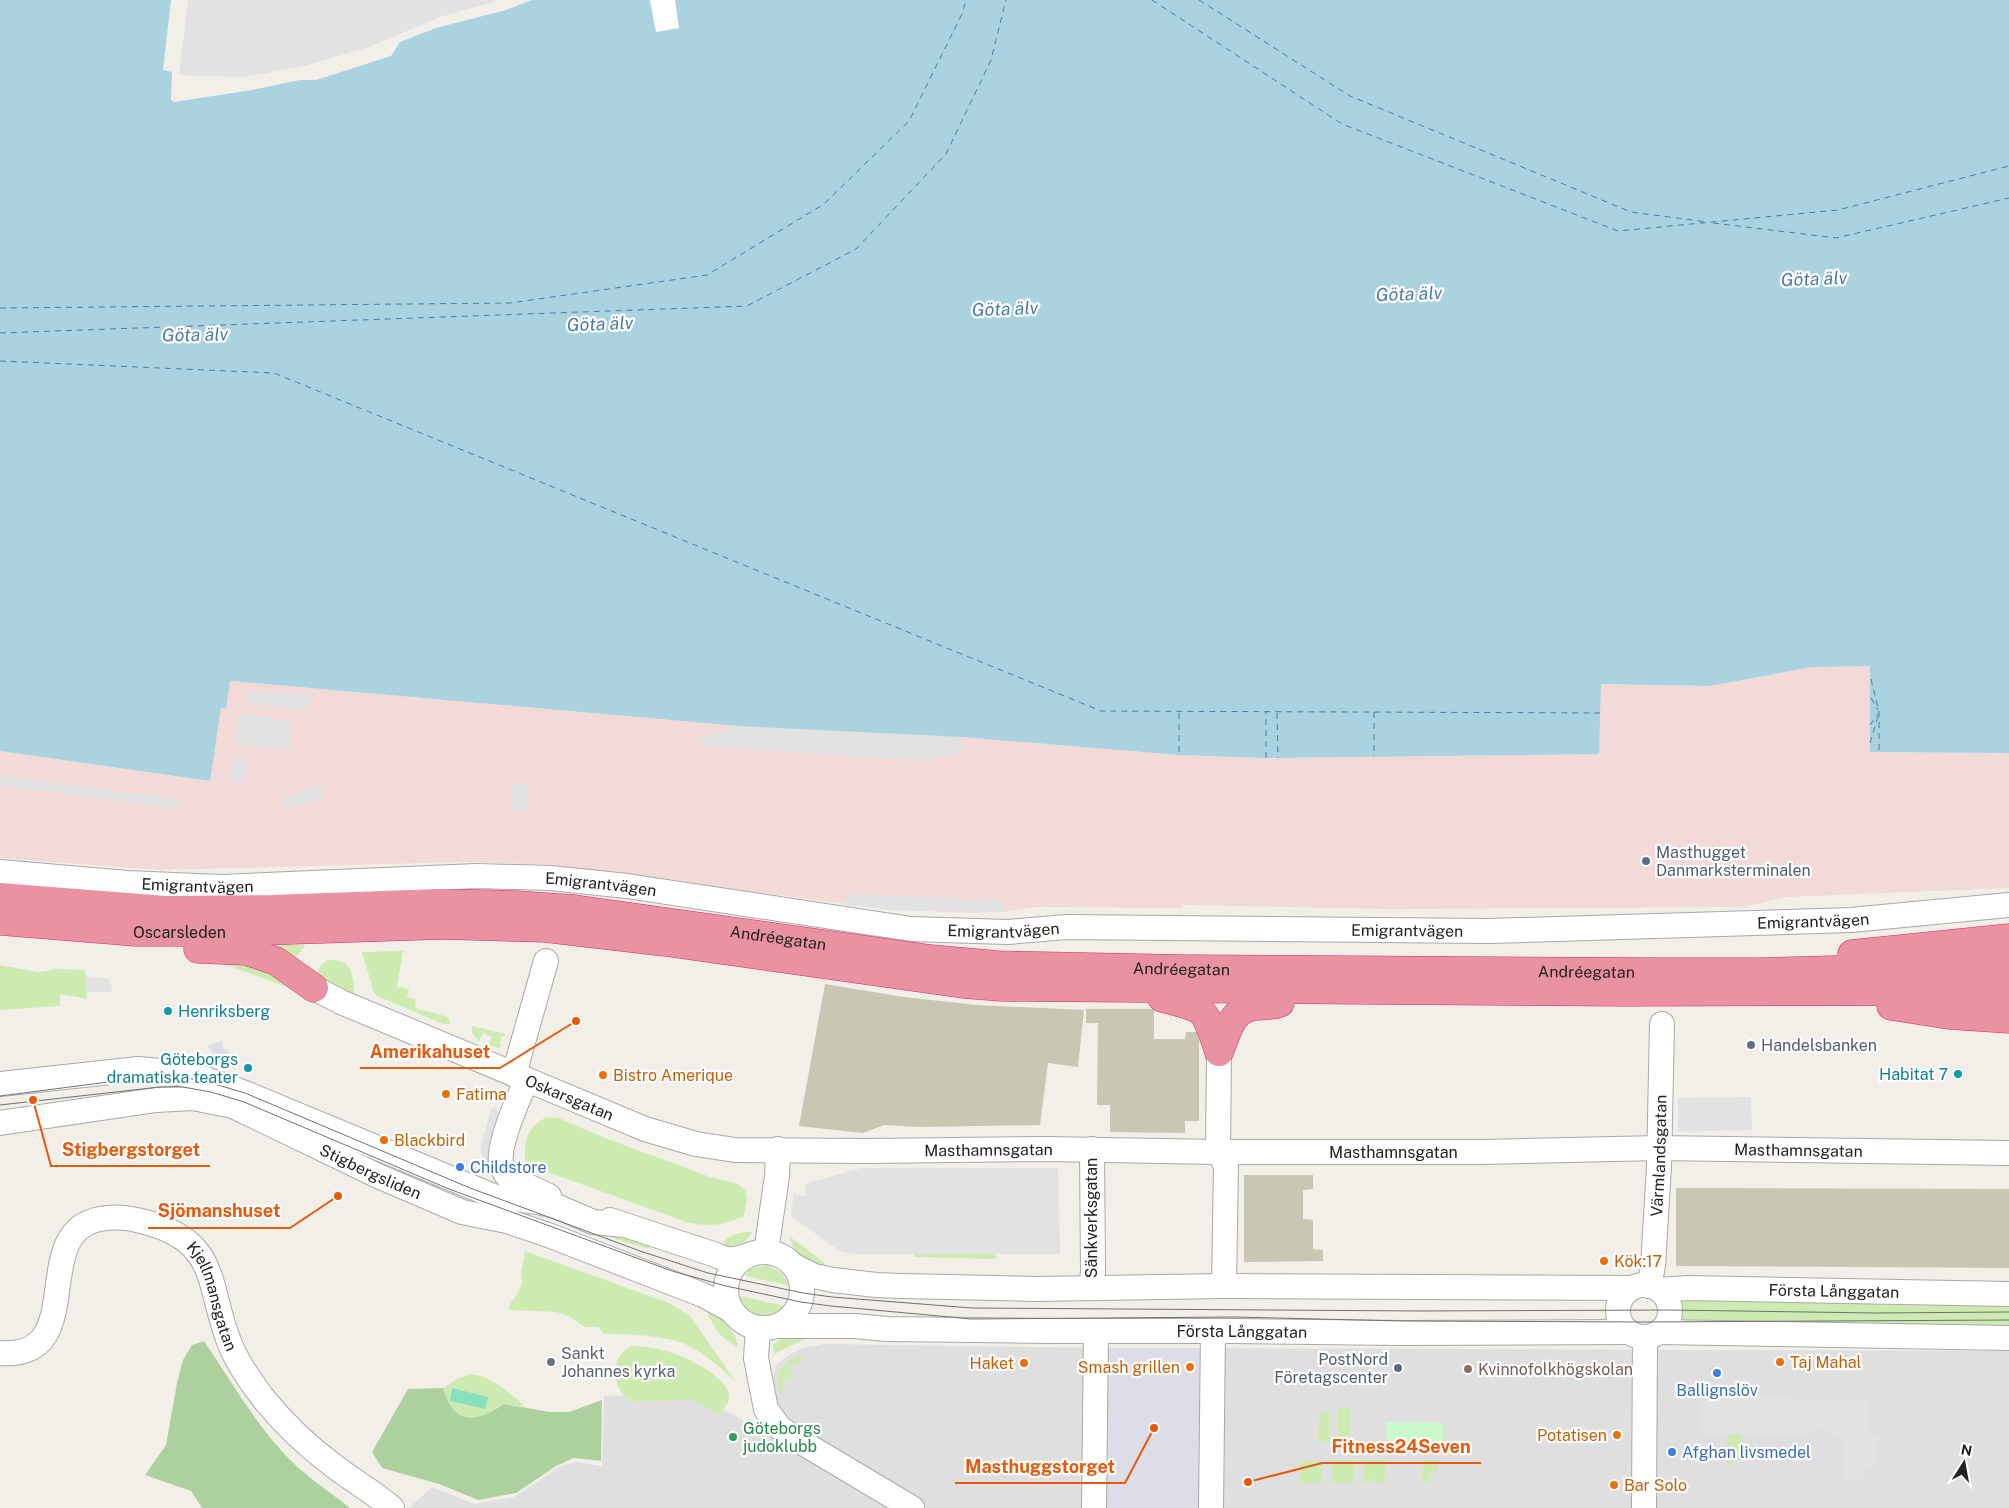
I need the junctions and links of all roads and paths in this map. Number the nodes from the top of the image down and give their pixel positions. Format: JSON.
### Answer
{"nodes":[{"id":1,"x":0,"y":872,"type":"edge"},
{"id":2,"x":0,"y":897,"type":"edge"},
{"id":3,"x":2009,"y":905,"type":"edge"},
{"id":4,"x":358,"y":916,"type":"junction"},
{"id":5,"x":0,"y":921,"type":"edge"},
{"id":6,"x":136,"y":932,"type":"junction"},
{"id":7,"x":2009,"y":938,"type":"edge"},
{"id":8,"x":546,"y":960,"type":"dead end"},
{"id":9,"x":2009,"y":965,"type":"edge"},
{"id":10,"x":1760,"y":972,"type":"junction"},
{"id":11,"x":314,"y":988,"type":"joint"},
{"id":12,"x":1140,"y":988,"type":"junction"},
{"id":13,"x":1305,"y":990,"type":"junction"},
{"id":14,"x":2009,"y":991,"type":"edge"},
{"id":15,"x":1856,"y":992,"type":"junction"},
{"id":16,"x":2009,"y":1018,"type":"edge"},
{"id":17,"x":1662,"y":1024,"type":"dead end"},
{"id":18,"x":1219,"y":1052,"type":"junction"},
{"id":19,"x":520,"y":1077,"type":"junction"},
{"id":20,"x":0,"y":1084,"type":"edge"},
{"id":21,"x":0,"y":1122,"type":"edge"},
{"id":22,"x":1659,"y":1148,"type":"junction"},
{"id":23,"x":778,"y":1149,"type":"junction"},
{"id":24,"x":1092,"y":1149,"type":"junction"},
{"id":25,"x":1218,"y":1152,"type":"junction"},
{"id":26,"x":2009,"y":1154,"type":"edge"},
{"id":27,"x":624,"y":1225,"type":"junction"},
{"id":28,"x":756,"y":1254,"type":"junction"},
{"id":29,"x":794,"y":1266,"type":"junction"},
{"id":30,"x":901,"y":1286,"type":"joint"},
{"id":31,"x":1224,"y":1286,"type":"junction"},
{"id":32,"x":1091,"y":1287,"type":"junction"},
{"id":33,"x":1646,"y":1288,"type":"junction"},
{"id":34,"x":2009,"y":1294,"type":"edge"},
{"id":35,"x":731,"y":1310,"type":"junction"},
{"id":36,"x":855,"y":1326,"type":"joint"},
{"id":37,"x":768,"y":1327,"type":"junction"},
{"id":38,"x":1096,"y":1331,"type":"junction"},
{"id":39,"x":1213,"y":1331,"type":"junction"},
{"id":40,"x":1644,"y":1334,"type":"junction"},
{"id":41,"x":2009,"y":1338,"type":"edge"},
{"id":42,"x":0,"y":1353,"type":"edge"},
{"id":43,"x":392,"y":1508,"type":"edge"},
{"id":44,"x":912,"y":1508,"type":"edge"},
{"id":45,"x":1094,"y":1508,"type":"edge"},
{"id":46,"x":1211,"y":1508,"type":"edge"},
{"id":47,"x":1644,"y":1508,"type":"edge"}],
"edges":[{"from":1,"to":3,"type":"street","name":"Emigrantvägen"},
{"from":2,"to":4,"type":"highway","name":"Oscarsleden"},
{"from":4,"to":6,"type":"highway","name":"Oscarsleden"},
{"from":4,"to":10,"type":"highway","name":"Andréegatan"},
{"from":4,"to":12,"type":"highway","name":"Andréegatan"},
{"from":5,"to":6,"type":"highway","name":"Oscarsleden"},
{"from":6,"to":11,"type":"highway"},
{"from":7,"to":10,"type":"highway"},
{"from":8,"to":19,"type":"street"},
{"from":9,"to":10,"type":"highway","name":"Andréegatan"},
{"from":11,"to":19,"type":"street","name":"Oskarsgatan"},
{"from":12,"to":13,"type":"highway","name":"Andréegatan"},
{"from":12,"to":18,"type":"highway"},
{"from":13,"to":15,"type":"highway","name":"Andréegatan"},
{"from":13,"to":18,"type":"highway"},
{"from":14,"to":15,"type":"highway","name":"Andréegatan"},
{"from":15,"to":16,"type":"highway"},
{"from":17,"to":22,"type":"street","name":"Värmlandsgatan"},
{"from":18,"to":25,"type":"street"},
{"from":19,"to":23,"type":"street","name":"Oskarsgatan"},
{"from":19,"to":27,"type":"street","name":"Stigbergsliden"},
{"from":20,"to":27,"type":"street","name":"Stigbergsliden"},
{"from":21,"to":35,"type":"street","name":"Stigbergsliden"},
{"from":22,"to":25,"type":"street","name":"Masthamnsgatan"},
{"from":22,"to":26,"type":"street","name":"Masthamnsgatan"},
{"from":22,"to":33,"type":"street","name":"Värmlandsgatan"},
{"from":23,"to":24,"type":"street","name":"Masthamnsgatan"},
{"from":23,"to":28,"type":"street"},
{"from":24,"to":25,"type":"street","name":"Masthamnsgatan"},
{"from":24,"to":32,"type":"street","name":"Sänkverksgatan"},
{"from":25,"to":31,"type":"street"},
{"from":27,"to":28,"type":"street","name":"Stigbergsliden"},
{"from":28,"to":29,"type":"street","name":"Stigbergsliden"},
{"from":28,"to":35,"type":"street"},
{"from":29,"to":30,"type":"street","name":"Stigbergsliden"},
{"from":29,"to":37,"type":"street"},
{"from":30,"to":32,"type":"street","name":"Första Långgatan"},
{"from":31,"to":32,"type":"street","name":"Första Långgatan"},
{"from":31,"to":33,"type":"street","name":"Första Långgatan"},
{"from":33,"to":34,"type":"street","name":"Första Långgatan"},
{"from":33,"to":40,"type":"street"},
{"from":33,"to":40,"type":"street"},
{"from":35,"to":37,"type":"street","name":"Stigbergsliden"},
{"from":36,"to":37,"type":"street","name":"Stigbergsliden"},
{"from":36,"to":38,"type":"street","name":"Första Långgatan"},
{"from":37,"to":44,"type":"street"},
{"from":38,"to":39,"type":"street","name":"Första Långgatan"},
{"from":38,"to":45,"type":"street"},
{"from":39,"to":40,"type":"street","name":"Första Långgatan"},
{"from":39,"to":46,"type":"street"},
{"from":40,"to":41,"type":"street","name":"Första Långgatan"},
{"from":40,"to":47,"type":"street"},
{"from":42,"to":43,"type":"street","name":"Kjellmansgatan"}]}
